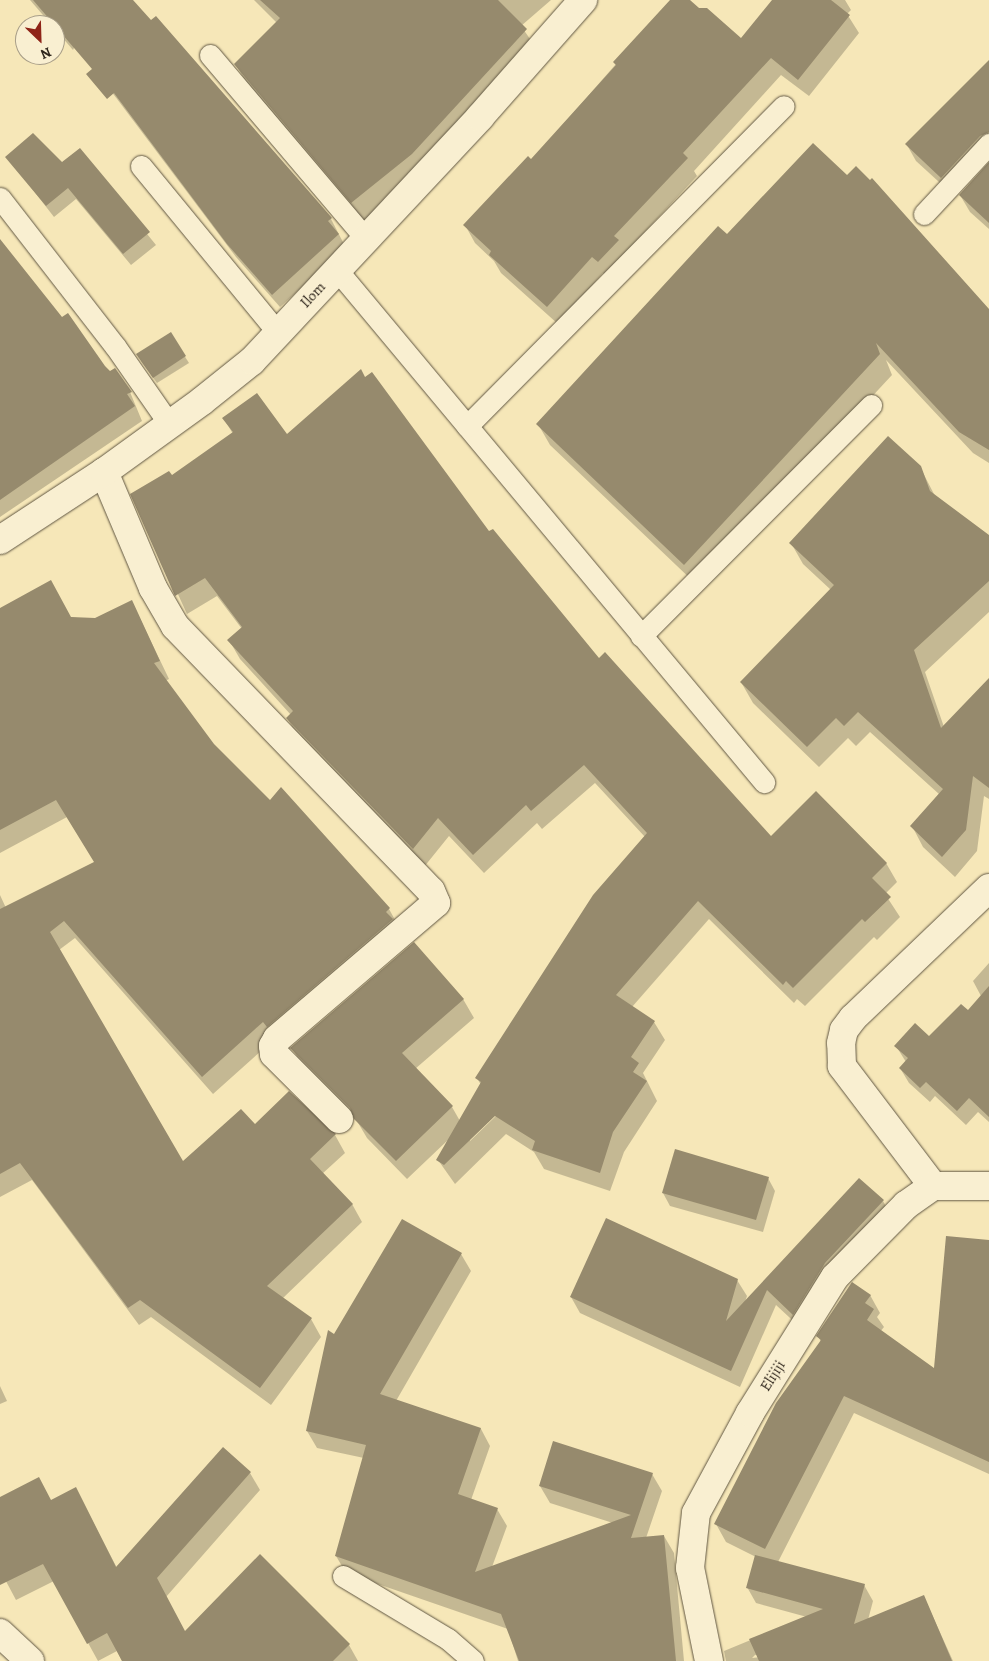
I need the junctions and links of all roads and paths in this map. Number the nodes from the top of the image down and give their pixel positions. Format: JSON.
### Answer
{"nodes":[{"id":1,"x":583,"y":0,"type":"edge"},
{"id":2,"x":210,"y":55,"type":"dead end"},
{"id":3,"x":784,"y":106,"type":"dead end"},
{"id":4,"x":989,"y":144,"type":"edge"},
{"id":5,"x":141,"y":166,"type":"dead end"},
{"id":6,"x":0,"y":198,"type":"edge"},
{"id":7,"x":924,"y":214,"type":"dead end"},
{"id":8,"x":366,"y":239,"type":"junction"},
{"id":9,"x":337,"y":270,"type":"junction"},
{"id":10,"x":278,"y":332,"type":"junction"},
{"id":11,"x":871,"y":405,"type":"dead end"},
{"id":12,"x":170,"y":425,"type":"junction"},
{"id":13,"x":466,"y":426,"type":"junction"},
{"id":14,"x":104,"y":472,"type":"junction"},
{"id":15,"x":0,"y":540,"type":"edge"},
{"id":16,"x":641,"y":636,"type":"junction"},
{"id":17,"x":764,"y":782,"type":"dead end"},
{"id":18,"x":989,"y":888,"type":"edge"},
{"id":19,"x":339,"y":1119,"type":"dead end"},
{"id":20,"x":933,"y":1186,"type":"junction"},
{"id":21,"x":989,"y":1186,"type":"edge"},
{"id":22,"x":343,"y":1576,"type":"dead end"},
{"id":23,"x":0,"y":1633,"type":"edge"},
{"id":24,"x":30,"y":1661,"type":"edge"},
{"id":25,"x":473,"y":1661,"type":"edge"},
{"id":26,"x":709,"y":1661,"type":"edge"}],
"edges":[{"from":1,"to":8,"type":"street","name":"Ilom"},
{"from":2,"to":8,"type":"lane"},
{"from":3,"to":13,"type":"lane"},
{"from":4,"to":7,"type":"lane"},
{"from":5,"to":10,"type":"lane"},
{"from":6,"to":12,"type":"lane"},
{"from":8,"to":9,"type":"street","name":"Ilom"},
{"from":9,"to":10,"type":"street","name":"Ilom"},
{"from":9,"to":13,"type":"lane"},
{"from":10,"to":12,"type":"street","name":"Ilom"},
{"from":11,"to":16,"type":"lane"},
{"from":12,"to":14,"type":"street","name":"Ilom"},
{"from":13,"to":16,"type":"lane"},
{"from":14,"to":15,"type":"street","name":"Ilom"},
{"from":14,"to":19,"type":"street"},
{"from":16,"to":17,"type":"lane"},
{"from":18,"to":20,"type":"street"},
{"from":20,"to":21,"type":"street"},
{"from":20,"to":26,"type":"street","name":"Elijiji"},
{"from":22,"to":25,"type":"lane"},
{"from":23,"to":24,"type":"street"}]}
